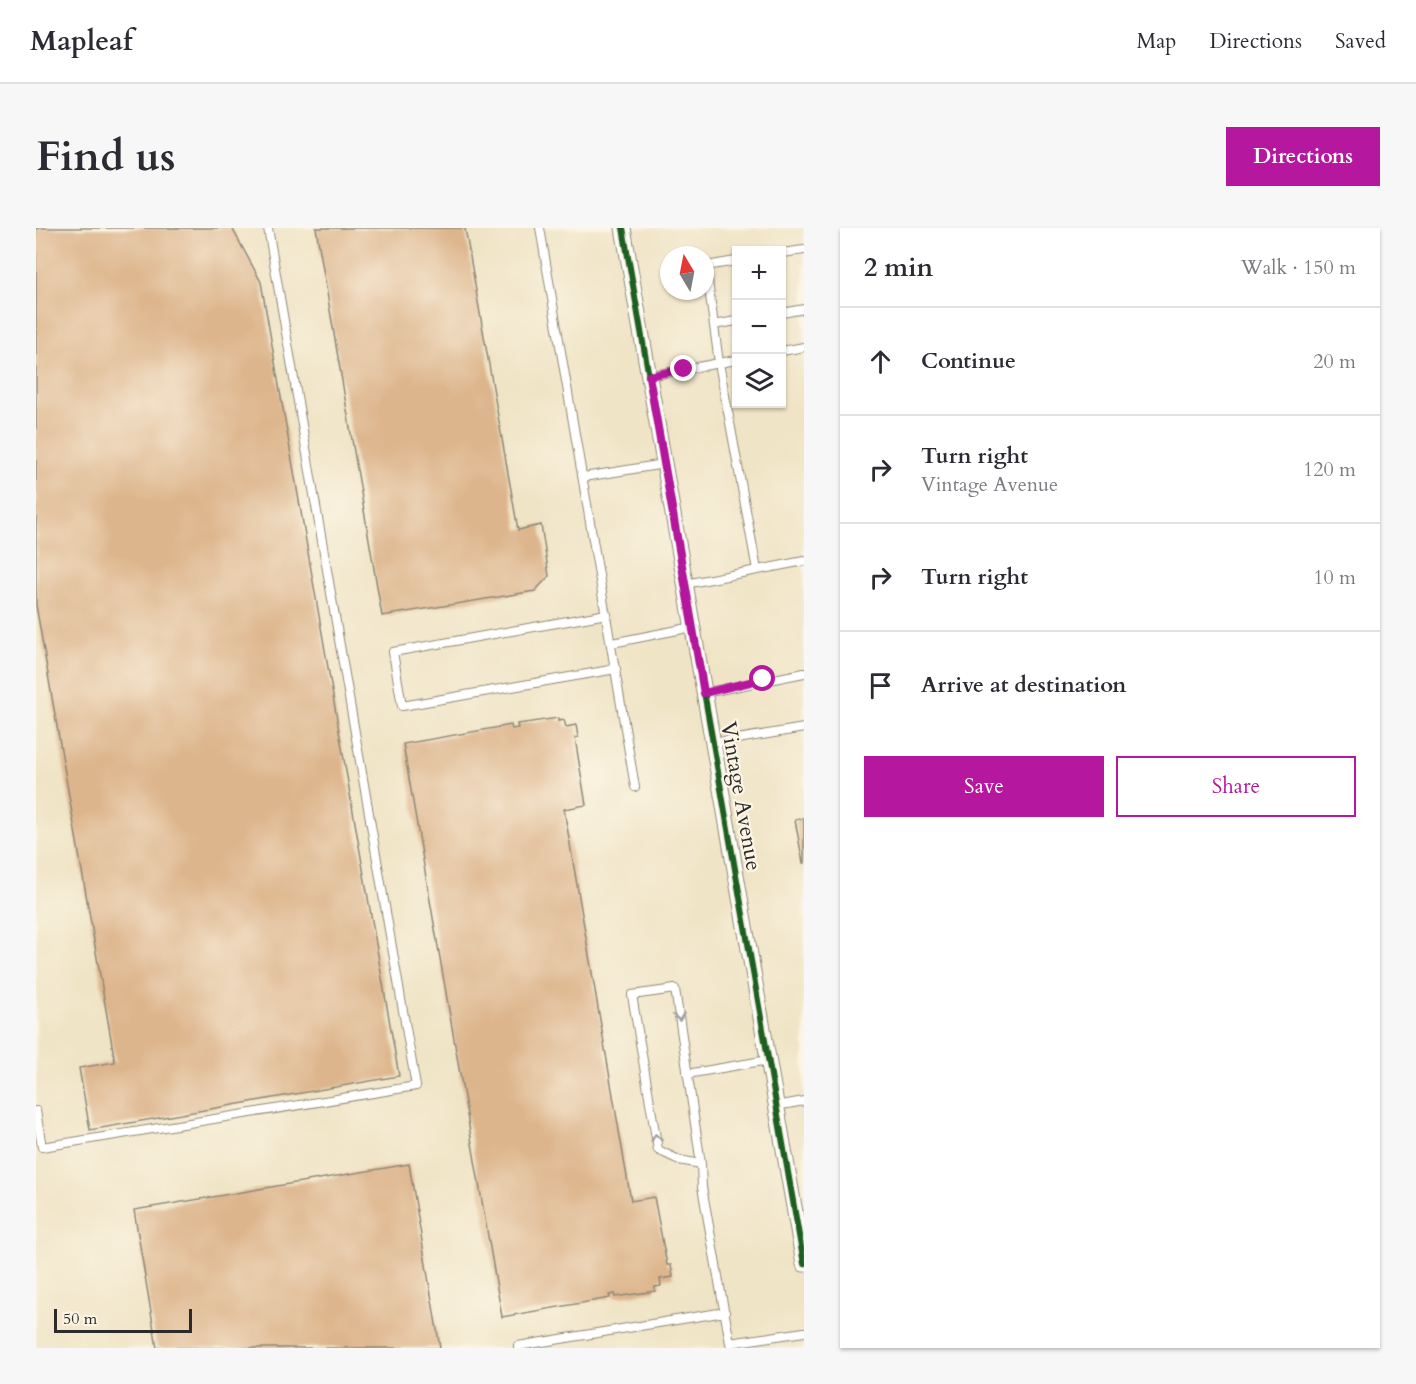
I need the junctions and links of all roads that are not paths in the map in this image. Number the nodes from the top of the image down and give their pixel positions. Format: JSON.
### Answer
{"nodes":[{"id":1,"x":268,"y":228,"type":"edge"},
{"id":2,"x":540,"y":228,"type":"edge"},
{"id":3,"x":623,"y":228,"type":"edge"},
{"id":4,"x":804,"y":250,"type":"edge"},
{"id":5,"x":786,"y":252,"type":"edge"},
{"id":6,"x":732,"y":262,"type":"edge"},
{"id":7,"x":804,"y":309,"type":"edge"},
{"id":8,"x":786,"y":312,"type":"edge"},
{"id":9,"x":732,"y":322,"type":"edge"},
{"id":10,"x":714,"y":325,"type":"junction"},
{"id":11,"x":804,"y":347,"type":"edge"},
{"id":12,"x":786,"y":350,"type":"edge"},
{"id":13,"x":732,"y":361,"type":"edge"},
{"id":14,"x":719,"y":363,"type":"junction"},
{"id":15,"x":649,"y":376,"type":"junction"},
{"id":16,"x":664,"y":464,"type":"junction"},
{"id":17,"x":584,"y":477,"type":"junction"},
{"id":18,"x":804,"y":561,"type":"edge"},
{"id":19,"x":757,"y":570,"type":"junction"},
{"id":20,"x":685,"y":584,"type":"junction"},
{"id":21,"x":607,"y":615,"type":"junction"},
{"id":22,"x":693,"y":627,"type":"junction"},
{"id":23,"x":612,"y":643,"type":"junction"},
{"id":24,"x":616,"y":669,"type":"junction"},
{"id":25,"x":804,"y":673,"type":"edge"},
{"id":26,"x":704,"y":693,"type":"junction"},
{"id":27,"x":804,"y":728,"type":"edge"},
{"id":28,"x":713,"y":743,"type":"junction"},
{"id":29,"x":635,"y":787,"type":"dead end"},
{"id":30,"x":768,"y":1060,"type":"junction"},
{"id":31,"x":687,"y":1074,"type":"junction"},
{"id":32,"x":804,"y":1101,"type":"edge"},
{"id":33,"x":776,"y":1106,"type":"junction"},
{"id":34,"x":36,"y":1111,"type":"edge"},
{"id":35,"x":701,"y":1164,"type":"junction"},
{"id":36,"x":804,"y":1264,"type":"edge"},
{"id":37,"x":725,"y":1312,"type":"junction"},
{"id":38,"x":804,"y":1332,"type":"edge"},
{"id":39,"x":731,"y":1346,"type":"edge"},
{"id":40,"x":518,"y":1348,"type":"edge"}],
"edges":[{"from":1,"to":34,"type":"lane"},
{"from":2,"to":17,"type":"lane"},
{"from":3,"to":15,"type":"street","name":"Vintage Avenue"},
{"from":4,"to":5,"type":"lane"},
{"from":6,"to":10,"type":"lane"},
{"from":7,"to":8,"type":"lane"},
{"from":9,"to":10,"type":"lane"},
{"from":10,"to":14,"type":"lane"},
{"from":11,"to":12,"type":"lane"},
{"from":13,"to":14,"type":"lane"},
{"from":14,"to":15,"type":"lane"},
{"from":14,"to":19,"type":"lane"},
{"from":15,"to":16,"type":"street","name":"Vintage Avenue"},
{"from":16,"to":17,"type":"lane"},
{"from":16,"to":20,"type":"street","name":"Vintage Avenue"},
{"from":17,"to":21,"type":"lane"},
{"from":18,"to":19,"type":"lane"},
{"from":19,"to":20,"type":"lane"},
{"from":20,"to":22,"type":"street","name":"Vintage Avenue"},
{"from":21,"to":23,"type":"lane"},
{"from":21,"to":24,"type":"lane"},
{"from":22,"to":23,"type":"lane"},
{"from":22,"to":26,"type":"street","name":"Vintage Avenue"},
{"from":23,"to":24,"type":"lane"},
{"from":24,"to":29,"type":"lane"},
{"from":25,"to":26,"type":"lane"},
{"from":26,"to":28,"type":"street","name":"Vintage Avenue"},
{"from":27,"to":28,"type":"lane"},
{"from":28,"to":30,"type":"street","name":"Vintage Avenue"},
{"from":30,"to":31,"type":"lane"},
{"from":30,"to":33,"type":"street","name":"Vintage Avenue"},
{"from":31,"to":35,"type":"lane"},
{"from":35,"to":31,"type":"lane","one_way":true},
{"from":32,"to":33,"type":"lane"},
{"from":33,"to":36,"type":"street","name":"Vintage Avenue"},
{"from":35,"to":37,"type":"lane"},
{"from":37,"to":39,"type":"lane"},
{"from":37,"to":40,"type":"lane"},
{"from":38,"to":39,"type":"lane"}]}
